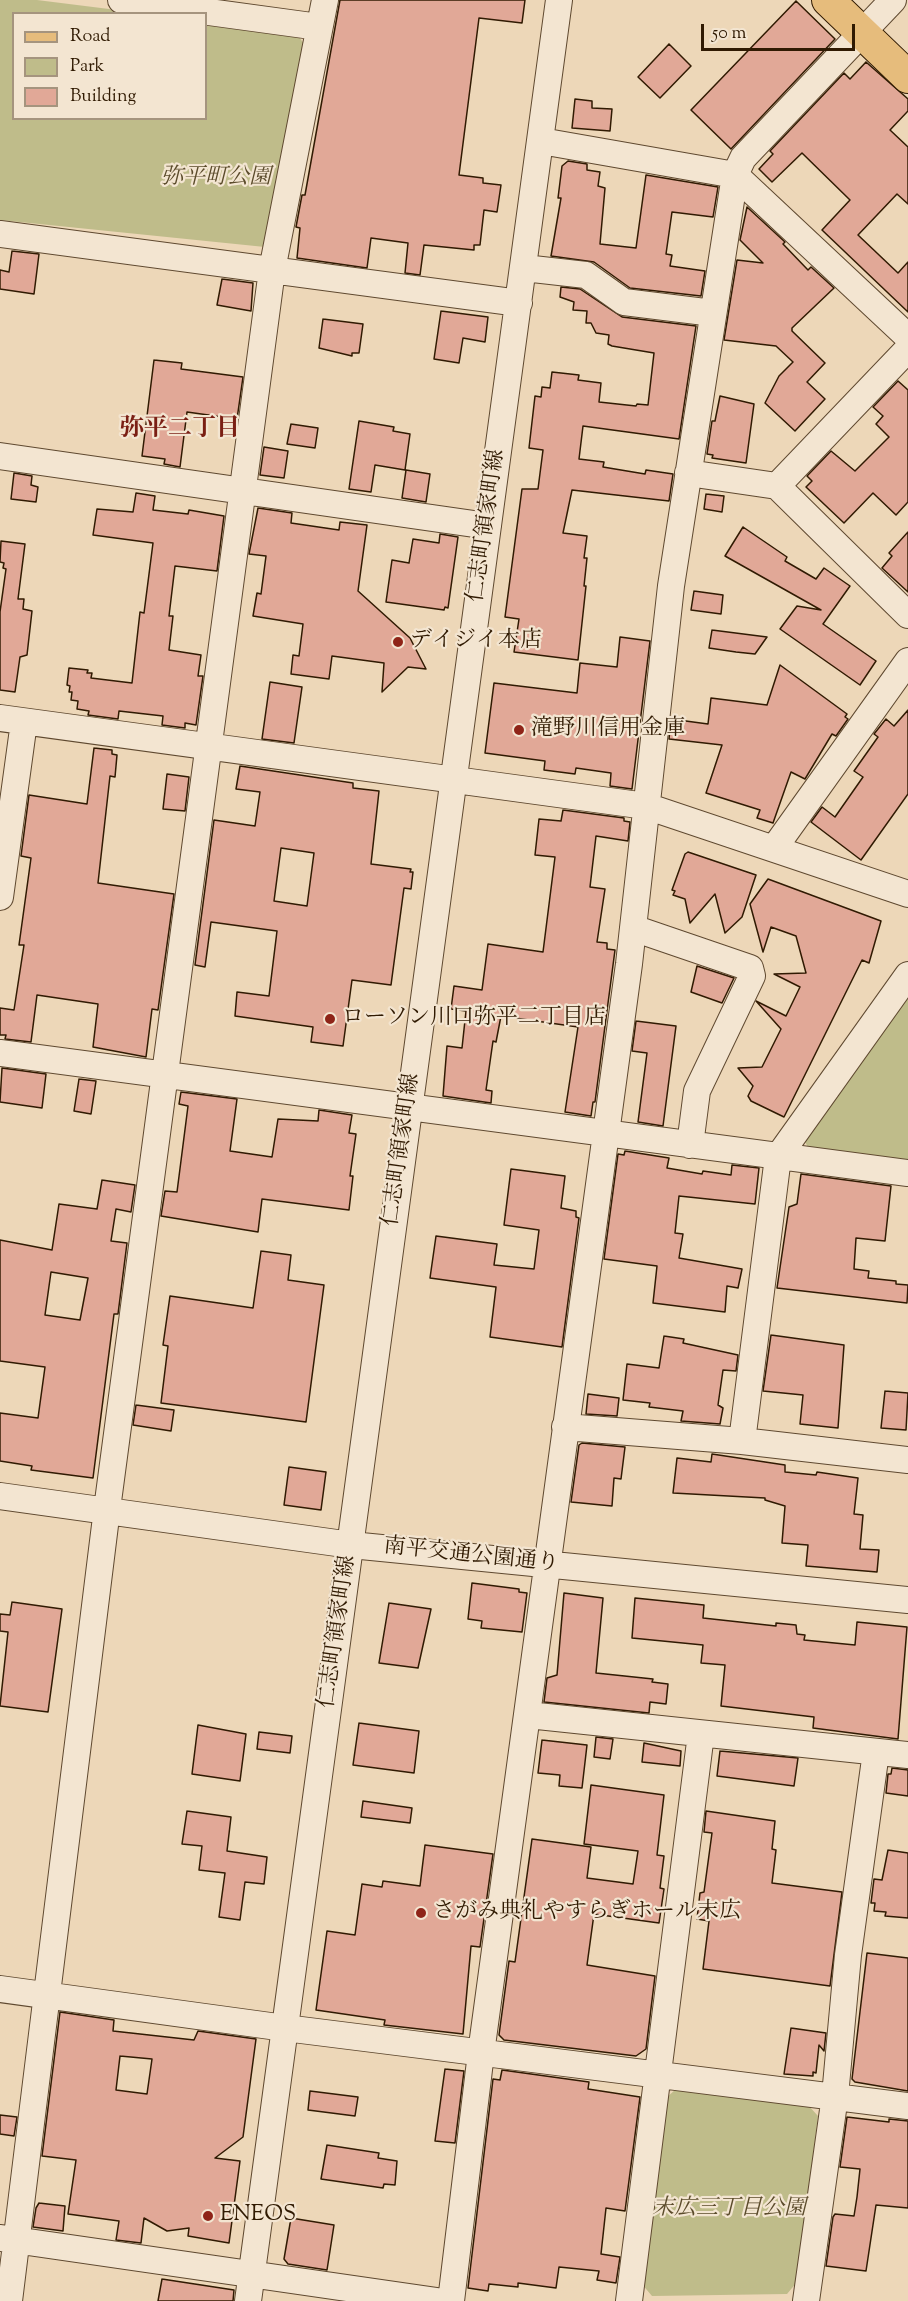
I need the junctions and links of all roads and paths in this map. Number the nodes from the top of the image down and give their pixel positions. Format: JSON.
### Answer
{"nodes":[{"id":1,"x":120,"y":0,"type":"edge"},
{"id":2,"x":325,"y":0,"type":"edge"},
{"id":3,"x":559,"y":0,"type":"edge"},
{"id":4,"x":828,"y":0,"type":"edge"},
{"id":5,"x":892,"y":0,"type":"edge"},
{"id":6,"x":319,"y":27,"type":"junction"},
{"id":7,"x":862,"y":33,"type":"junction"},
{"id":8,"x":908,"y":77,"type":"edge"},
{"id":9,"x":541,"y":141,"type":"junction"},
{"id":10,"x":735,"y":175,"type":"junction"},
{"id":11,"x":0,"y":234,"type":"edge"},
{"id":12,"x":524,"y":268,"type":"junction"},
{"id":13,"x":272,"y":270,"type":"junction"},
{"id":14,"x":519,"y":303,"type":"junction"},
{"id":15,"x":713,"y":313,"type":"junction"},
{"id":16,"x":908,"y":337,"type":"edge"},
{"id":17,"x":908,"y":349,"type":"edge"},
{"id":18,"x":0,"y":456,"type":"edge"},
{"id":19,"x":688,"y":473,"type":"junction"},
{"id":20,"x":777,"y":486,"type":"junction"},
{"id":21,"x":244,"y":489,"type":"junction"},
{"id":22,"x":488,"y":526,"type":"junction"},
{"id":23,"x":908,"y":615,"type":"edge"},
{"id":24,"x":908,"y":661,"type":"edge"},
{"id":25,"x":12,"y":720,"type":"edge"},
{"id":26,"x":208,"y":746,"type":"junction"},
{"id":27,"x":453,"y":779,"type":"junction"},
{"id":28,"x":646,"y":806,"type":"junction"},
{"id":29,"x":775,"y":847,"type":"junction"},
{"id":30,"x":908,"y":894,"type":"edge"},
{"id":31,"x":0,"y":897,"type":"edge"},
{"id":32,"x":633,"y":928,"type":"junction"},
{"id":33,"x":908,"y":975,"type":"edge"},
{"id":34,"x":0,"y":1053,"type":"edge"},
{"id":35,"x":165,"y":1076,"type":"junction"},
{"id":36,"x":409,"y":1106,"type":"junction"},
{"id":37,"x":604,"y":1134,"type":"junction"},
{"id":38,"x":690,"y":1145,"type":"junction"},
{"id":39,"x":777,"y":1157,"type":"junction"},
{"id":40,"x":908,"y":1173,"type":"edge"},
{"id":41,"x":565,"y":1427,"type":"junction"},
{"id":42,"x":742,"y":1441,"type":"junction"},
{"id":43,"x":908,"y":1460,"type":"edge"},
{"id":44,"x":0,"y":1496,"type":"edge"},
{"id":45,"x":107,"y":1509,"type":"junction"},
{"id":46,"x":351,"y":1545,"type":"junction"},
{"id":47,"x":548,"y":1564,"type":"junction"},
{"id":48,"x":908,"y":1600,"type":"edge"},
{"id":49,"x":528,"y":1715,"type":"junction"},
{"id":50,"x":701,"y":1734,"type":"junction"},
{"id":51,"x":876,"y":1752,"type":"junction"},
{"id":52,"x":908,"y":1755,"type":"edge"},
{"id":53,"x":0,"y":1989,"type":"edge"},
{"id":54,"x":46,"y":1995,"type":"junction"},
{"id":55,"x":285,"y":2028,"type":"junction"},
{"id":56,"x":481,"y":2053,"type":"junction"},
{"id":57,"x":659,"y":2073,"type":"junction"},
{"id":58,"x":835,"y":2096,"type":"junction"},
{"id":59,"x":908,"y":2106,"type":"edge"},
{"id":60,"x":9,"y":2240,"type":"edge"},
{"id":61,"x":252,"y":2273,"type":"junction"},
{"id":62,"x":9,"y":2301,"type":"edge"},
{"id":63,"x":248,"y":2301,"type":"edge"},
{"id":64,"x":437,"y":2301,"type":"edge"},
{"id":65,"x":451,"y":2301,"type":"edge"},
{"id":66,"x":629,"y":2301,"type":"edge"},
{"id":67,"x":806,"y":2301,"type":"edge"}],
"edges":[{"from":1,"to":6,"type":"street"},
{"from":2,"to":6,"type":"street"},
{"from":3,"to":9,"type":"street","name":"仁志町領家町線"},
{"from":4,"to":7,"type":"main road"},
{"from":5,"to":7,"type":"street"},
{"from":6,"to":13,"type":"street"},
{"from":7,"to":8,"type":"main road"},
{"from":7,"to":10,"type":"street"},
{"from":9,"to":10,"type":"street"},
{"from":9,"to":12,"type":"street","name":"仁志町領家町線"},
{"from":10,"to":15,"type":"street"},
{"from":10,"to":16,"type":"street"},
{"from":11,"to":13,"type":"street"},
{"from":12,"to":14,"type":"street","name":"仁志町領家町線"},
{"from":12,"to":15,"type":"street"},
{"from":13,"to":14,"type":"street"},
{"from":13,"to":21,"type":"street"},
{"from":14,"to":22,"type":"street","name":"仁志町領家町線"},
{"from":15,"to":19,"type":"street"},
{"from":17,"to":20,"type":"street"},
{"from":18,"to":21,"type":"street"},
{"from":19,"to":20,"type":"street"},
{"from":19,"to":28,"type":"street"},
{"from":20,"to":23,"type":"street"},
{"from":21,"to":22,"type":"street"},
{"from":21,"to":26,"type":"street"},
{"from":22,"to":27,"type":"street","name":"仁志町領家町線"},
{"from":24,"to":29,"type":"street"},
{"from":25,"to":26,"type":"street"},
{"from":25,"to":31,"type":"street"},
{"from":26,"to":27,"type":"street"},
{"from":26,"to":35,"type":"street"},
{"from":27,"to":28,"type":"street"},
{"from":27,"to":36,"type":"street","name":"仁志町領家町線"},
{"from":28,"to":29,"type":"street"},
{"from":28,"to":32,"type":"street"},
{"from":29,"to":30,"type":"street"},
{"from":32,"to":37,"type":"street"},
{"from":32,"to":38,"type":"street"},
{"from":33,"to":39,"type":"street"},
{"from":34,"to":35,"type":"street"},
{"from":35,"to":36,"type":"street"},
{"from":35,"to":45,"type":"street"},
{"from":36,"to":37,"type":"street"},
{"from":36,"to":46,"type":"street","name":"仁志町領家町線"},
{"from":37,"to":38,"type":"street"},
{"from":37,"to":41,"type":"street"},
{"from":38,"to":39,"type":"street"},
{"from":39,"to":40,"type":"street"},
{"from":39,"to":42,"type":"street"},
{"from":41,"to":42,"type":"street"},
{"from":41,"to":47,"type":"street"},
{"from":42,"to":43,"type":"street"},
{"from":44,"to":45,"type":"street","name":"南平交通公園通り"},
{"from":45,"to":46,"type":"street","name":"南平交通公園通り"},
{"from":45,"to":54,"type":"street"},
{"from":46,"to":47,"type":"street","name":"南平交通公園通り"},
{"from":46,"to":55,"type":"street","name":"仁志町領家町線"},
{"from":47,"to":48,"type":"street","name":"南平交通公園通り"},
{"from":47,"to":49,"type":"street"},
{"from":49,"to":50,"type":"street"},
{"from":49,"to":56,"type":"street"},
{"from":50,"to":51,"type":"street"},
{"from":50,"to":57,"type":"street"},
{"from":51,"to":52,"type":"street"},
{"from":51,"to":58,"type":"street"},
{"from":53,"to":54,"type":"street"},
{"from":54,"to":55,"type":"street"},
{"from":54,"to":60,"type":"street"},
{"from":55,"to":56,"type":"street"},
{"from":55,"to":61,"type":"street","name":"仁志町領家町線"},
{"from":56,"to":57,"type":"street"},
{"from":56,"to":65,"type":"street"},
{"from":57,"to":58,"type":"street"},
{"from":57,"to":66,"type":"street"},
{"from":58,"to":59,"type":"street"},
{"from":58,"to":67,"type":"street"},
{"from":60,"to":61,"type":"street"},
{"from":60,"to":62,"type":"street"},
{"from":61,"to":63,"type":"street","name":"仁志町領家町線"},
{"from":61,"to":64,"type":"street"}]}
